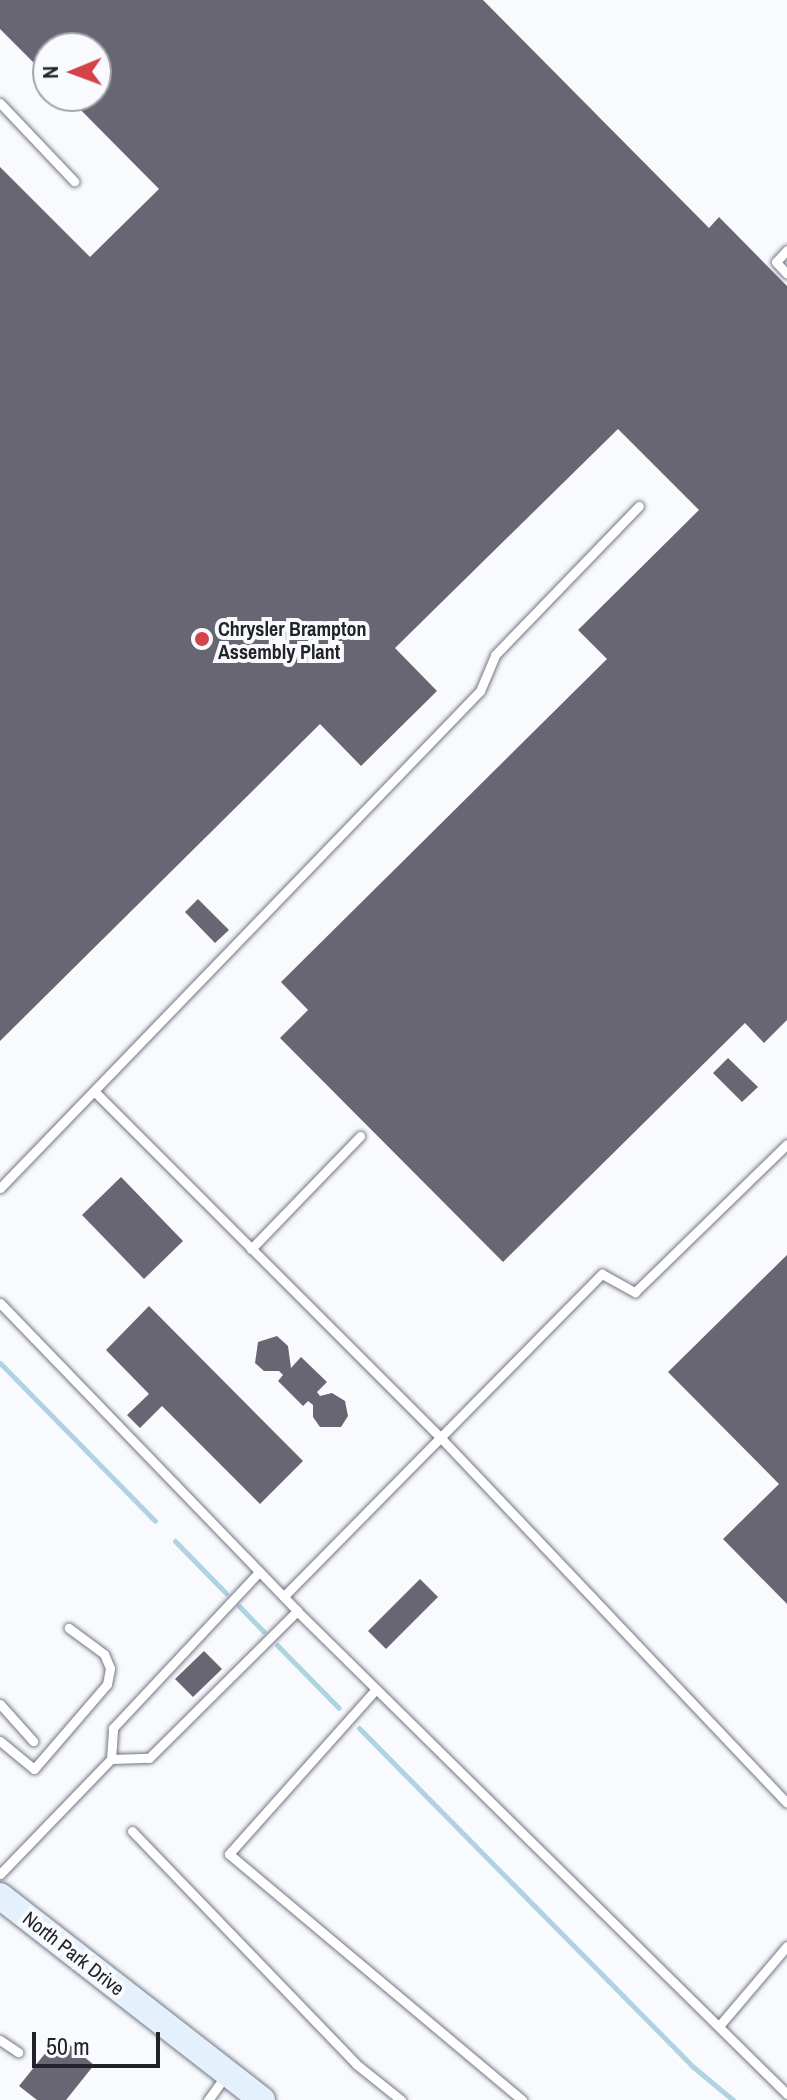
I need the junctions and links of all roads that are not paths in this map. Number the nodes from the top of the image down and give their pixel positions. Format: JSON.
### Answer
{"nodes":[{"id":1,"x":0,"y":103,"type":"edge"},
{"id":2,"x":74,"y":181,"type":"dead end"},
{"id":3,"x":787,"y":250,"type":"edge"},
{"id":4,"x":787,"y":274,"type":"edge"},
{"id":5,"x":639,"y":506,"type":"dead end"},
{"id":6,"x":94,"y":1091,"type":"junction"},
{"id":7,"x":360,"y":1136,"type":"dead end"},
{"id":8,"x":787,"y":1144,"type":"edge"},
{"id":9,"x":0,"y":1188,"type":"edge"},
{"id":10,"x":251,"y":1249,"type":"junction"},
{"id":11,"x":0,"y":1303,"type":"edge"},
{"id":12,"x":440,"y":1437,"type":"junction"},
{"id":13,"x":259,"y":1572,"type":"junction"},
{"id":14,"x":286,"y":1594,"type":"junction"},
{"id":15,"x":297,"y":1611,"type":"junction"},
{"id":16,"x":69,"y":1628,"type":"dead end"},
{"id":17,"x":376,"y":1689,"type":"junction"},
{"id":18,"x":0,"y":1704,"type":"edge"},
{"id":19,"x":0,"y":1741,"type":"edge"},
{"id":20,"x":33,"y":1741,"type":"dead end"},
{"id":21,"x":111,"y":1759,"type":"junction"},
{"id":22,"x":787,"y":1803,"type":"edge"},
{"id":23,"x":132,"y":1831,"type":"dead end"},
{"id":24,"x":0,"y":1874,"type":"edge"},
{"id":25,"x":0,"y":1896,"type":"edge"},
{"id":26,"x":787,"y":1946,"type":"edge"},
{"id":27,"x":719,"y":2026,"type":"junction"},
{"id":28,"x":0,"y":2040,"type":"edge"},
{"id":29,"x":18,"y":2052,"type":"dead end"},
{"id":30,"x":228,"y":2072,"type":"junction"},
{"id":31,"x":785,"y":2092,"type":"edge"},
{"id":32,"x":208,"y":2100,"type":"edge"},
{"id":33,"x":262,"y":2100,"type":"edge"},
{"id":34,"x":401,"y":2100,"type":"edge"},
{"id":35,"x":522,"y":2100,"type":"edge"},
{"id":36,"x":776,"y":2100,"type":"edge"}],
"edges":[{"from":1,"to":2,"type":"lane"},
{"from":3,"to":4,"type":"lane"},
{"from":5,"to":6,"type":"lane"},
{"from":6,"to":9,"type":"lane"},
{"from":6,"to":10,"type":"lane"},
{"from":7,"to":10,"type":"lane"},
{"from":8,"to":12,"type":"lane"},
{"from":10,"to":12,"type":"lane"},
{"from":11,"to":13,"type":"lane"},
{"from":12,"to":14,"type":"lane"},
{"from":12,"to":22,"type":"lane"},
{"from":13,"to":14,"type":"lane"},
{"from":13,"to":21,"type":"lane"},
{"from":14,"to":15,"type":"lane"},
{"from":15,"to":17,"type":"lane"},
{"from":15,"to":21,"type":"lane"},
{"from":16,"to":19,"type":"lane"},
{"from":17,"to":27,"type":"lane"},
{"from":17,"to":35,"type":"lane"},
{"from":18,"to":20,"type":"lane"},
{"from":21,"to":24,"type":"lane"},
{"from":23,"to":34,"type":"lane"},
{"from":25,"to":30,"type":"main road","name":"North Park Drive"},
{"from":26,"to":27,"type":"lane"},
{"from":27,"to":31,"type":"lane"},
{"from":28,"to":29,"type":"lane"},
{"from":30,"to":32,"type":"lane"},
{"from":30,"to":33,"type":"main road","name":"North Park Drive"},
{"from":31,"to":36,"type":"lane"}]}
